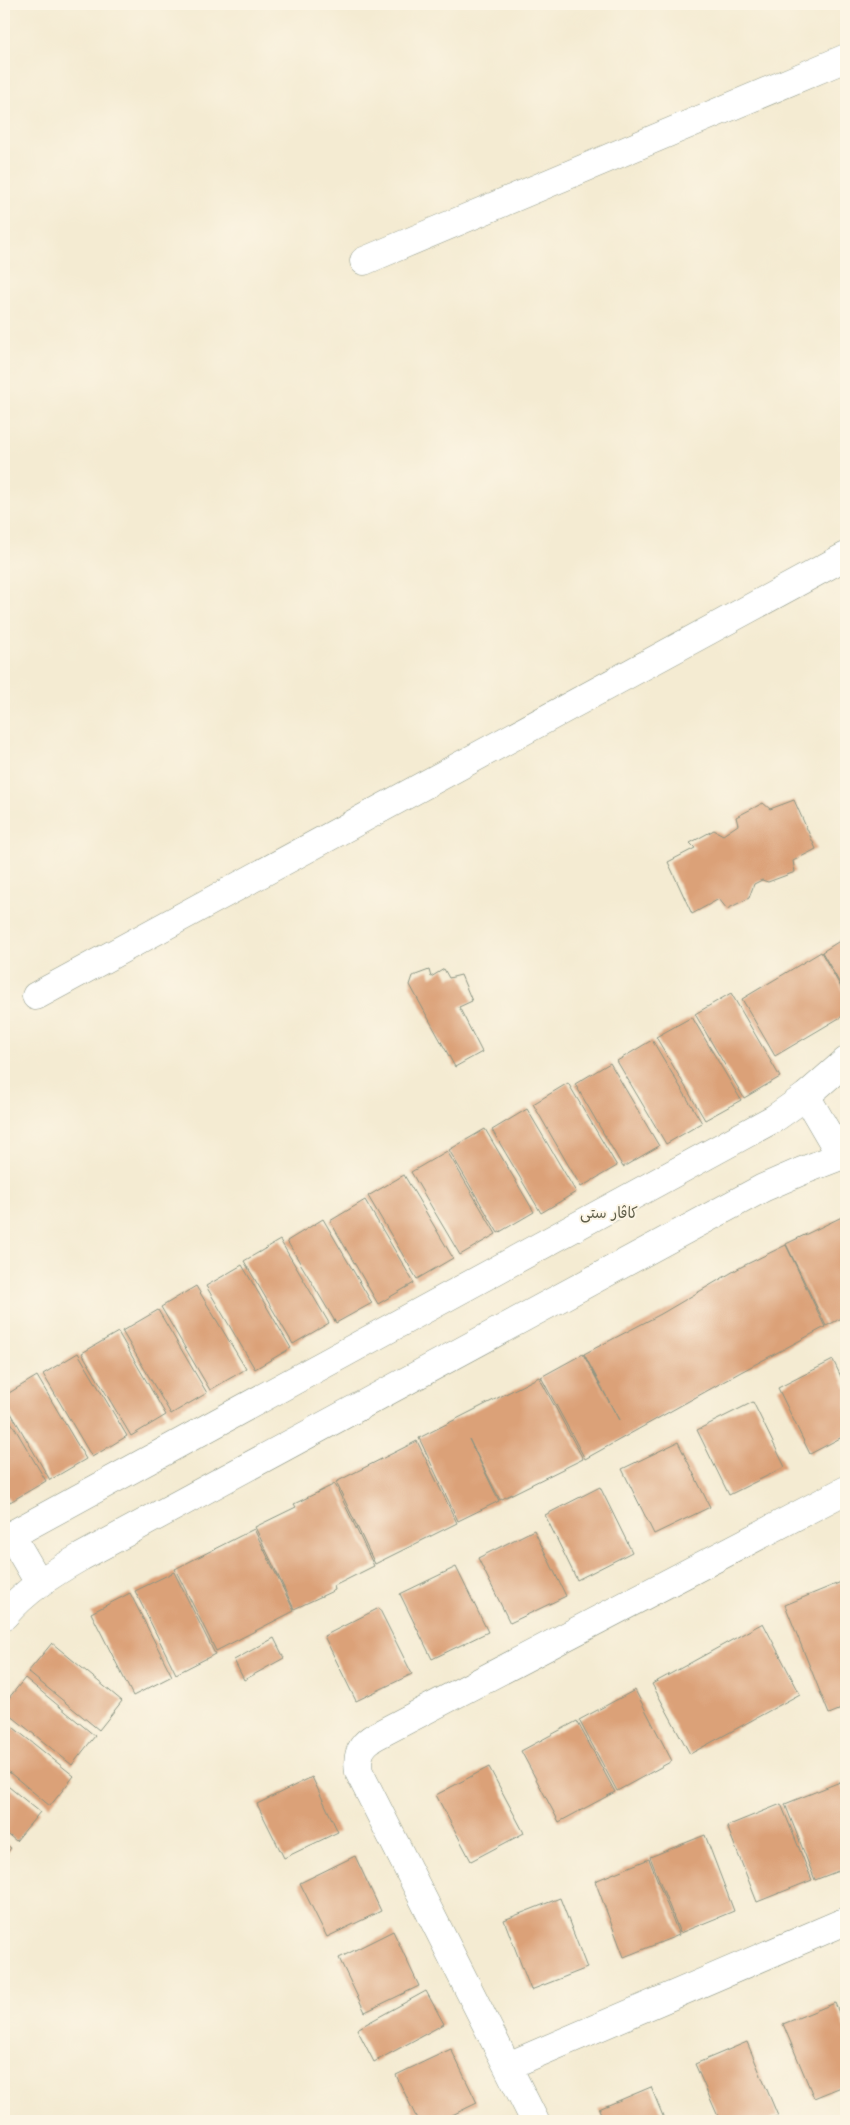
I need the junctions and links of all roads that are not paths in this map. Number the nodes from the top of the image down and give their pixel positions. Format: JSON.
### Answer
{"nodes":[{"id":1,"x":846,"y":58,"type":"edge"},
{"id":2,"x":364,"y":261,"type":"dead end"},
{"id":3,"x":846,"y":556,"type":"edge"},
{"id":4,"x":36,"y":996,"type":"dead end"},
{"id":5,"x":846,"y":1061,"type":"edge"},
{"id":6,"x":806,"y":1096,"type":"junction"},
{"id":7,"x":844,"y":1155,"type":"edge"},
{"id":8,"x":846,"y":1490,"type":"edge"},
{"id":9,"x":7,"y":1537,"type":"edge"},
{"id":10,"x":39,"y":1583,"type":"junction"},
{"id":11,"x":4,"y":1616,"type":"edge"},
{"id":12,"x":846,"y":1921,"type":"edge"},
{"id":13,"x":508,"y":2066,"type":"junction"},
{"id":14,"x":535,"y":2121,"type":"edge"}],
"edges":[{"from":1,"to":2,"type":"street"},
{"from":3,"to":4,"type":"street"},
{"from":5,"to":6,"type":"street"},
{"from":6,"to":7,"type":"street"},
{"from":6,"to":9,"type":"street"},
{"from":7,"to":10,"type":"street"},
{"from":8,"to":13,"type":"street"},
{"from":9,"to":10,"type":"street"},
{"from":10,"to":11,"type":"street"},
{"from":12,"to":13,"type":"street"},
{"from":13,"to":14,"type":"street"}]}
